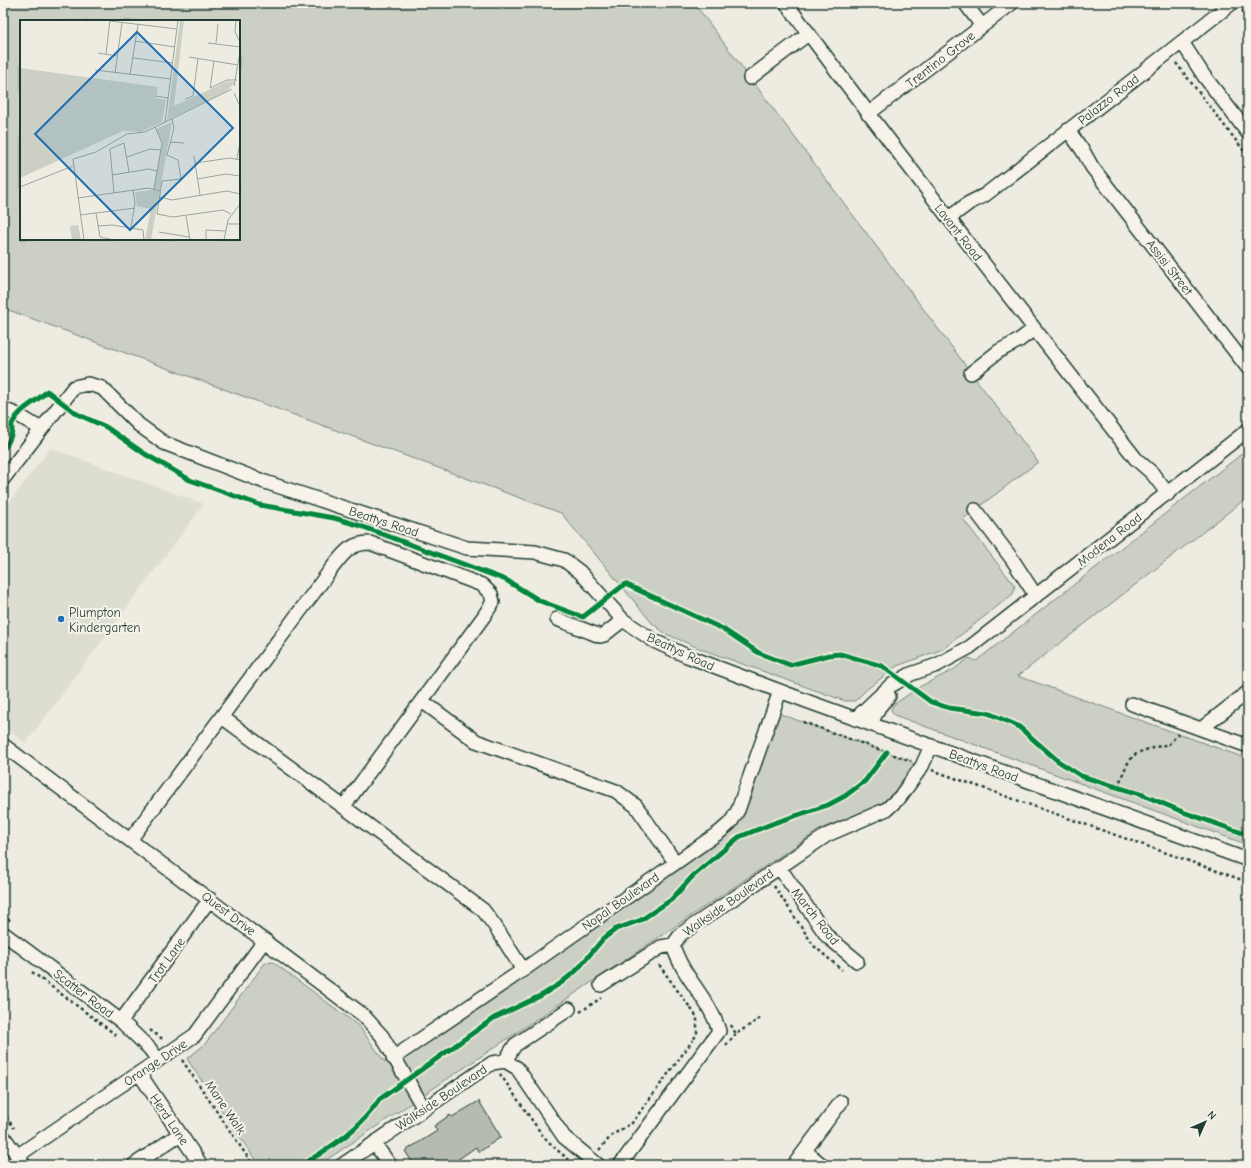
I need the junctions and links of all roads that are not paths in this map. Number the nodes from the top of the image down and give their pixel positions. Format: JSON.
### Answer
{"nodes":[{"id":1,"x":786,"y":3,"type":"edge"},
{"id":2,"x":965,"y":3,"type":"edge"},
{"id":3,"x":1012,"y":3,"type":"edge"},
{"id":4,"x":1232,"y":3,"type":"edge"},
{"id":5,"x":982,"y":26,"type":"junction"},
{"id":6,"x":808,"y":34,"type":"junction"},
{"id":7,"x":1179,"y":52,"type":"junction"},
{"id":8,"x":750,"y":78,"type":"dead end"},
{"id":9,"x":868,"y":114,"type":"junction"},
{"id":10,"x":1065,"y":133,"type":"junction"},
{"id":11,"x":1248,"y":133,"type":"edge"},
{"id":12,"x":951,"y":221,"type":"junction"},
{"id":13,"x":1032,"y":325,"type":"junction"},
{"id":14,"x":1248,"y":368,"type":"edge"},
{"id":15,"x":971,"y":373,"type":"dead end"},
{"id":16,"x":3,"y":409,"type":"edge"},
{"id":17,"x":41,"y":429,"type":"junction"},
{"id":18,"x":1248,"y":430,"type":"edge"},
{"id":19,"x":3,"y":479,"type":"edge"},
{"id":20,"x":1165,"y":496,"type":"junction"},
{"id":21,"x":976,"y":510,"type":"dead end"},
{"id":22,"x":1039,"y":594,"type":"junction"},
{"id":23,"x":557,"y":619,"type":"dead end"},
{"id":24,"x":623,"y":620,"type":"junction"},
{"id":25,"x":970,"y":647,"type":"junction"},
{"id":26,"x":780,"y":692,"type":"junction"},
{"id":27,"x":1248,"y":692,"type":"edge"},
{"id":28,"x":422,"y":701,"type":"junction"},
{"id":29,"x":1132,"y":704,"type":"dead end"},
{"id":30,"x":222,"y":717,"type":"junction"},
{"id":31,"x":855,"y":719,"type":"junction"},
{"id":32,"x":871,"y":724,"type":"junction"},
{"id":33,"x":1201,"y":729,"type":"junction"},
{"id":34,"x":3,"y":745,"type":"edge"},
{"id":35,"x":931,"y":746,"type":"junction"},
{"id":36,"x":1248,"y":746,"type":"edge"},
{"id":37,"x":344,"y":806,"type":"junction"},
{"id":38,"x":130,"y":840,"type":"junction"},
{"id":39,"x":1248,"y":860,"type":"edge"},
{"id":40,"x":675,"y":862,"type":"junction"},
{"id":41,"x":782,"y":872,"type":"junction"},
{"id":42,"x":210,"y":899,"type":"junction"},
{"id":43,"x":3,"y":933,"type":"edge"},
{"id":44,"x":264,"y":940,"type":"junction"},
{"id":45,"x":673,"y":945,"type":"junction"},
{"id":46,"x":857,"y":962,"type":"dead end"},
{"id":47,"x":523,"y":970,"type":"junction"},
{"id":48,"x":601,"y":985,"type":"road end"},
{"id":49,"x":569,"y":1009,"type":"road end"},
{"id":50,"x":121,"y":1021,"type":"junction"},
{"id":51,"x":393,"y":1058,"type":"junction"},
{"id":52,"x":158,"y":1060,"type":"junction"},
{"id":53,"x":505,"y":1061,"type":"junction"},
{"id":54,"x":139,"y":1073,"type":"junction"},
{"id":55,"x":841,"y":1102,"type":"dead end"},
{"id":56,"x":424,"y":1109,"type":"junction"},
{"id":57,"x":180,"y":1134,"type":"junction"},
{"id":58,"x":3,"y":1136,"type":"edge"},
{"id":59,"x":374,"y":1143,"type":"junction"},
{"id":60,"x":805,"y":1151,"type":"junction"},
{"id":61,"x":596,"y":1159,"type":"edge"},
{"id":62,"x":20,"y":1160,"type":"edge"},
{"id":63,"x":134,"y":1165,"type":"edge"},
{"id":64,"x":201,"y":1165,"type":"edge"},
{"id":65,"x":342,"y":1165,"type":"edge"},
{"id":66,"x":390,"y":1165,"type":"edge"},
{"id":67,"x":620,"y":1165,"type":"edge"},
{"id":68,"x":794,"y":1165,"type":"edge"},
{"id":69,"x":822,"y":1165,"type":"edge"}],
"edges":[{"from":1,"to":6,"type":"street","name":"Lavant Road"},
{"from":2,"to":5,"type":"street"},
{"from":3,"to":5,"type":"street","name":"Trentino Grove"},
{"from":4,"to":7,"type":"street","name":"Palazzo Road"},
{"from":5,"to":9,"type":"street","name":"Trentino Grove"},
{"from":6,"to":8,"type":"street"},
{"from":6,"to":9,"type":"street","name":"Lavant Road"},
{"from":7,"to":10,"type":"street","name":"Palazzo Road"},
{"from":7,"to":11,"type":"street"},
{"from":9,"to":12,"type":"street","name":"Lavant Road"},
{"from":10,"to":12,"type":"street","name":"Palazzo Road"},
{"from":10,"to":14,"type":"street","name":"Assisi Street"},
{"from":12,"to":13,"type":"street","name":"Lavant Road"},
{"from":13,"to":15,"type":"street"},
{"from":13,"to":20,"type":"street","name":"Lavant Road"},
{"from":16,"to":17,"type":"street"},
{"from":17,"to":19,"type":"street","name":"Beattys Road"},
{"from":17,"to":24,"type":"street","name":"Beattys Road"},
{"from":18,"to":20,"type":"street","name":"Modena Road"},
{"from":20,"to":22,"type":"street","name":"Modena Road"},
{"from":21,"to":22,"type":"street"},
{"from":22,"to":25,"type":"street","name":"Modena Road"},
{"from":23,"to":24,"type":"street"},
{"from":24,"to":26,"type":"street","name":"Beattys Road"},
{"from":25,"to":31,"type":"street","name":"Modena Road"},
{"from":25,"to":32,"type":"street","name":"Modena Road"},
{"from":26,"to":31,"type":"street","name":"Beattys Road"},
{"from":26,"to":40,"type":"street","name":"Nopal Boulevard"},
{"from":27,"to":33,"type":"street"},
{"from":28,"to":30,"type":"street"},
{"from":28,"to":37,"type":"street"},
{"from":28,"to":40,"type":"street"},
{"from":29,"to":33,"type":"street"},
{"from":30,"to":37,"type":"street"},
{"from":30,"to":38,"type":"street"},
{"from":31,"to":32,"type":"street","name":"Beattys Road"},
{"from":32,"to":35,"type":"street","name":"Beattys Road"},
{"from":33,"to":36,"type":"street"},
{"from":34,"to":38,"type":"street","name":"Quest Drive"},
{"from":35,"to":39,"type":"street","name":"Beattys Road"},
{"from":35,"to":41,"type":"street","name":"Walkside Boulevard"},
{"from":37,"to":47,"type":"street"},
{"from":38,"to":42,"type":"street","name":"Quest Drive"},
{"from":40,"to":47,"type":"street","name":"Nopal Boulevard"},
{"from":41,"to":45,"type":"street","name":"Walkside Boulevard"},
{"from":41,"to":46,"type":"street","name":"March Road"},
{"from":42,"to":44,"type":"street","name":"Quest Drive"},
{"from":42,"to":50,"type":"street","name":"Trot Lane"},
{"from":43,"to":50,"type":"street","name":"Scatter Road"},
{"from":44,"to":51,"type":"street","name":"Quest Drive"},
{"from":44,"to":52,"type":"street","name":"Orange Drive"},
{"from":45,"to":48,"type":"street"},
{"from":45,"to":67,"type":"street","name":"Walkside Boulevard"},
{"from":47,"to":51,"type":"street","name":"Nopal Boulevard"},
{"from":49,"to":53,"type":"street"},
{"from":50,"to":52,"type":"street","name":"Scatter Road"},
{"from":51,"to":56,"type":"street","name":"Quest Drive"},
{"from":52,"to":54,"type":"street","name":"Orange Drive"},
{"from":53,"to":56,"type":"street","name":"Walkside Boulevard"},
{"from":53,"to":61,"type":"street"},
{"from":54,"to":57,"type":"street","name":"Herd Lane"},
{"from":54,"to":62,"type":"street","name":"Orange Drive"},
{"from":55,"to":60,"type":"street"},
{"from":56,"to":59,"type":"street","name":"Walkside Boulevard"},
{"from":57,"to":63,"type":"street"},
{"from":57,"to":64,"type":"street","name":"Herd Lane"},
{"from":58,"to":62,"type":"street"},
{"from":59,"to":65,"type":"street","name":"Walkside Boulevard"},
{"from":59,"to":66,"type":"street"},
{"from":60,"to":68,"type":"street"},
{"from":60,"to":69,"type":"street"}]}
